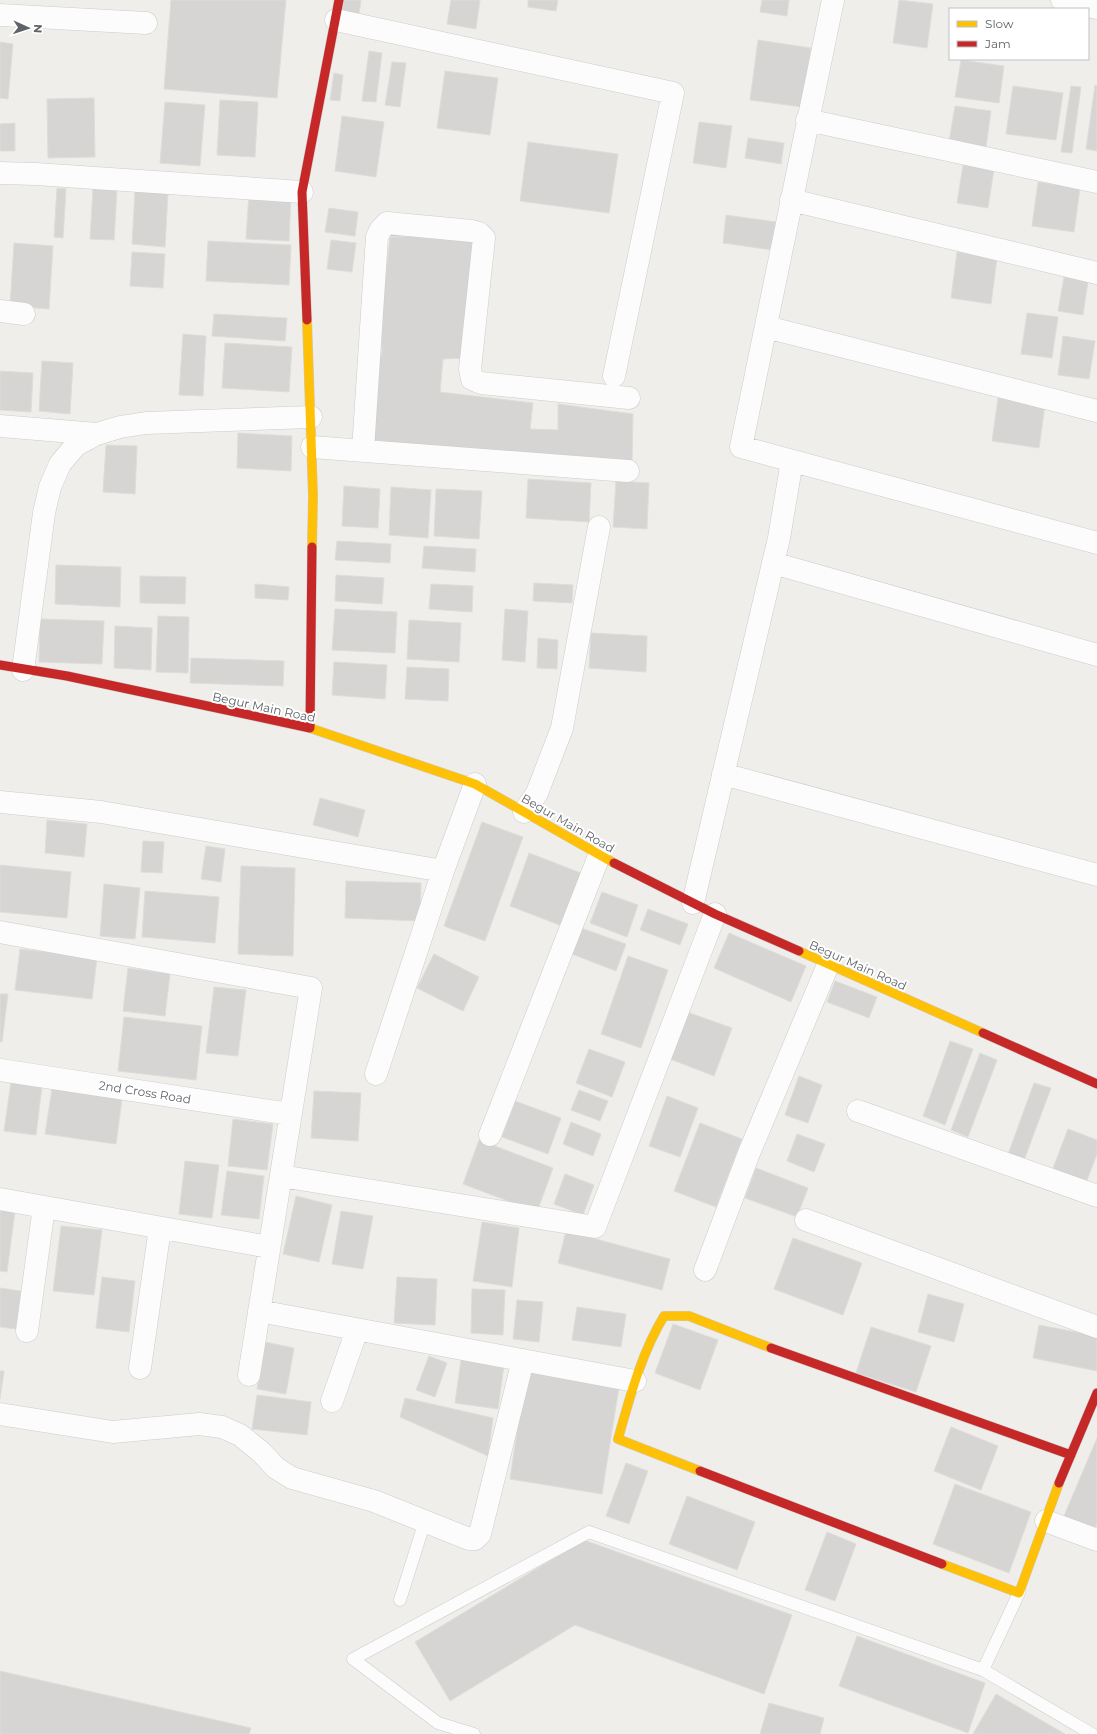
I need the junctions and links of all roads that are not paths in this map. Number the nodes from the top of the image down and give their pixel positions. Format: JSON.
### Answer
{"nodes":[{"id":1,"x":832,"y":0,"type":"edge"},
{"id":2,"x":1062,"y":0,"type":"edge"},
{"id":3,"x":1097,"y":8,"type":"edge"},
{"id":4,"x":337,"y":10,"type":"edge"},
{"id":5,"x":0,"y":15,"type":"edge"},
{"id":6,"x":146,"y":23,"type":"dead end"},
{"id":7,"x":807,"y":120,"type":"junction"},
{"id":8,"x":0,"y":173,"type":"edge"},
{"id":9,"x":1097,"y":182,"type":"edge"},
{"id":10,"x":302,"y":192,"type":"junction"},
{"id":11,"x":791,"y":200,"type":"junction"},
{"id":12,"x":1097,"y":273,"type":"edge"},
{"id":13,"x":0,"y":311,"type":"edge"},
{"id":14,"x":24,"y":314,"type":"dead end"},
{"id":15,"x":766,"y":326,"type":"junction"},
{"id":16,"x":614,"y":376,"type":"dead end"},
{"id":17,"x":629,"y":398,"type":"dead end"},
{"id":18,"x":1097,"y":411,"type":"edge"},
{"id":19,"x":311,"y":418,"type":"junction"},
{"id":20,"x":0,"y":426,"type":"edge"},
{"id":21,"x":97,"y":434,"type":"junction"},
{"id":22,"x":312,"y":447,"type":"junction"},
{"id":23,"x":364,"y":450,"type":"junction"},
{"id":24,"x":792,"y":460,"type":"junction"},
{"id":25,"x":628,"y":471,"type":"dead end"},
{"id":26,"x":599,"y":527,"type":"dead end"},
{"id":27,"x":1097,"y":543,"type":"edge"},
{"id":28,"x":774,"y":563,"type":"junction"},
{"id":29,"x":1097,"y":655,"type":"edge"},
{"id":30,"x":0,"y":665,"type":"edge"},
{"id":31,"x":23,"y":670,"type":"junction"},
{"id":32,"x":310,"y":728,"type":"junction"},
{"id":33,"x":723,"y":774,"type":"junction"},
{"id":34,"x":475,"y":784,"type":"junction"},
{"id":35,"x":0,"y":802,"type":"edge"},
{"id":36,"x":524,"y":812,"type":"junction"},
{"id":37,"x":599,"y":856,"type":"junction"},
{"id":38,"x":443,"y":871,"type":"junction"},
{"id":39,"x":1097,"y":875,"type":"edge"},
{"id":40,"x":693,"y":903,"type":"junction"},
{"id":41,"x":715,"y":914,"type":"junction"},
{"id":42,"x":0,"y":932,"type":"edge"},
{"id":43,"x":828,"y":965,"type":"junction"},
{"id":44,"x":0,"y":1070,"type":"edge"},
{"id":45,"x":376,"y":1074,"type":"dead end"},
{"id":46,"x":1097,"y":1084,"type":"edge"},
{"id":47,"x":858,"y":1111,"type":"dead end"},
{"id":48,"x":290,"y":1114,"type":"junction"},
{"id":49,"x":490,"y":1135,"type":"dead end"},
{"id":50,"x":281,"y":1176,"type":"junction"},
{"id":51,"x":1097,"y":1196,"type":"edge"},
{"id":52,"x":0,"y":1199,"type":"edge"},
{"id":53,"x":44,"y":1207,"type":"junction"},
{"id":54,"x":806,"y":1220,"type":"dead end"},
{"id":55,"x":160,"y":1228,"type":"junction"},
{"id":56,"x":270,"y":1247,"type":"junction"},
{"id":57,"x":705,"y":1270,"type":"dead end"},
{"id":58,"x":259,"y":1311,"type":"junction"},
{"id":59,"x":1097,"y":1327,"type":"edge"},
{"id":60,"x":357,"y":1330,"type":"junction"},
{"id":61,"x":27,"y":1331,"type":"dead end"},
{"id":62,"x":523,"y":1360,"type":"junction"},
{"id":63,"x":140,"y":1368,"type":"dead end"},
{"id":64,"x":249,"y":1375,"type":"dead end"},
{"id":65,"x":634,"y":1381,"type":"junction"},
{"id":66,"x":1096,"y":1398,"type":"edge"},
{"id":67,"x":332,"y":1401,"type":"dead end"},
{"id":68,"x":0,"y":1414,"type":"edge"},
{"id":69,"x":1071,"y":1455,"type":"junction"},
{"id":70,"x":425,"y":1521,"type":"junction"},
{"id":71,"x":1046,"y":1521,"type":"junction"},
{"id":72,"x":1097,"y":1540,"type":"edge"},
{"id":73,"x":1019,"y":1593,"type":"junction"},
{"id":74,"x":400,"y":1600,"type":"dead end"},
{"id":75,"x":983,"y":1670,"type":"junction"},
{"id":76,"x":474,"y":1734,"type":"edge"},
{"id":77,"x":1092,"y":1734,"type":"edge"}],
"edges":[{"from":1,"to":7,"type":"street"},
{"from":2,"to":3,"type":"street"},
{"from":4,"to":10,"type":"street"},
{"from":4,"to":16,"type":"street"},
{"from":5,"to":6,"type":"street"},
{"from":7,"to":9,"type":"street"},
{"from":7,"to":11,"type":"street"},
{"from":8,"to":10,"type":"street"},
{"from":10,"to":19,"type":"street"},
{"from":11,"to":12,"type":"street"},
{"from":11,"to":15,"type":"street"},
{"from":13,"to":14,"type":"street"},
{"from":15,"to":18,"type":"street"},
{"from":15,"to":24,"type":"street"},
{"from":17,"to":23,"type":"street"},
{"from":19,"to":21,"type":"street"},
{"from":19,"to":22,"type":"street"},
{"from":20,"to":21,"type":"street"},
{"from":21,"to":31,"type":"street"},
{"from":22,"to":23,"type":"street"},
{"from":22,"to":32,"type":"street"},
{"from":23,"to":25,"type":"street"},
{"from":24,"to":27,"type":"street"},
{"from":24,"to":28,"type":"street"},
{"from":26,"to":36,"type":"street"},
{"from":28,"to":29,"type":"street"},
{"from":28,"to":33,"type":"street"},
{"from":30,"to":31,"type":"street","name":"Begur Main Road"},
{"from":31,"to":32,"type":"street","name":"Begur Main Road"},
{"from":32,"to":34,"type":"street","name":"Begur Main Road"},
{"from":33,"to":39,"type":"street"},
{"from":33,"to":40,"type":"street"},
{"from":34,"to":36,"type":"street","name":"Begur Main Road"},
{"from":34,"to":38,"type":"street"},
{"from":35,"to":38,"type":"street"},
{"from":36,"to":37,"type":"street","name":"Begur Main Road"},
{"from":37,"to":40,"type":"street","name":"Begur Main Road"},
{"from":37,"to":49,"type":"street"},
{"from":38,"to":45,"type":"street"},
{"from":40,"to":41,"type":"street","name":"Begur Main Road"},
{"from":41,"to":43,"type":"street","name":"Begur Main Road"},
{"from":41,"to":50,"type":"street"},
{"from":42,"to":48,"type":"street"},
{"from":43,"to":46,"type":"street","name":"Begur Main Road"},
{"from":43,"to":57,"type":"street"},
{"from":44,"to":48,"type":"street","name":"2nd Cross Road"},
{"from":47,"to":51,"type":"street"},
{"from":48,"to":50,"type":"street"},
{"from":50,"to":56,"type":"street"},
{"from":52,"to":53,"type":"street"},
{"from":53,"to":55,"type":"street"},
{"from":53,"to":61,"type":"street"},
{"from":54,"to":59,"type":"street"},
{"from":55,"to":56,"type":"street"},
{"from":55,"to":63,"type":"street"},
{"from":56,"to":58,"type":"street"},
{"from":58,"to":60,"type":"street"},
{"from":58,"to":64,"type":"street"},
{"from":60,"to":62,"type":"street"},
{"from":60,"to":67,"type":"street"},
{"from":62,"to":65,"type":"street"},
{"from":62,"to":70,"type":"street"},
{"from":65,"to":69,"type":"street"},
{"from":65,"to":73,"type":"street"},
{"from":66,"to":69,"type":"street"},
{"from":68,"to":70,"type":"street"},
{"from":69,"to":71,"type":"street"},
{"from":70,"to":74,"type":"lane"},
{"from":71,"to":72,"type":"street"},
{"from":71,"to":73,"type":"street"},
{"from":73,"to":75,"type":"lane"},
{"from":75,"to":76,"type":"lane"},
{"from":75,"to":77,"type":"lane"}]}
